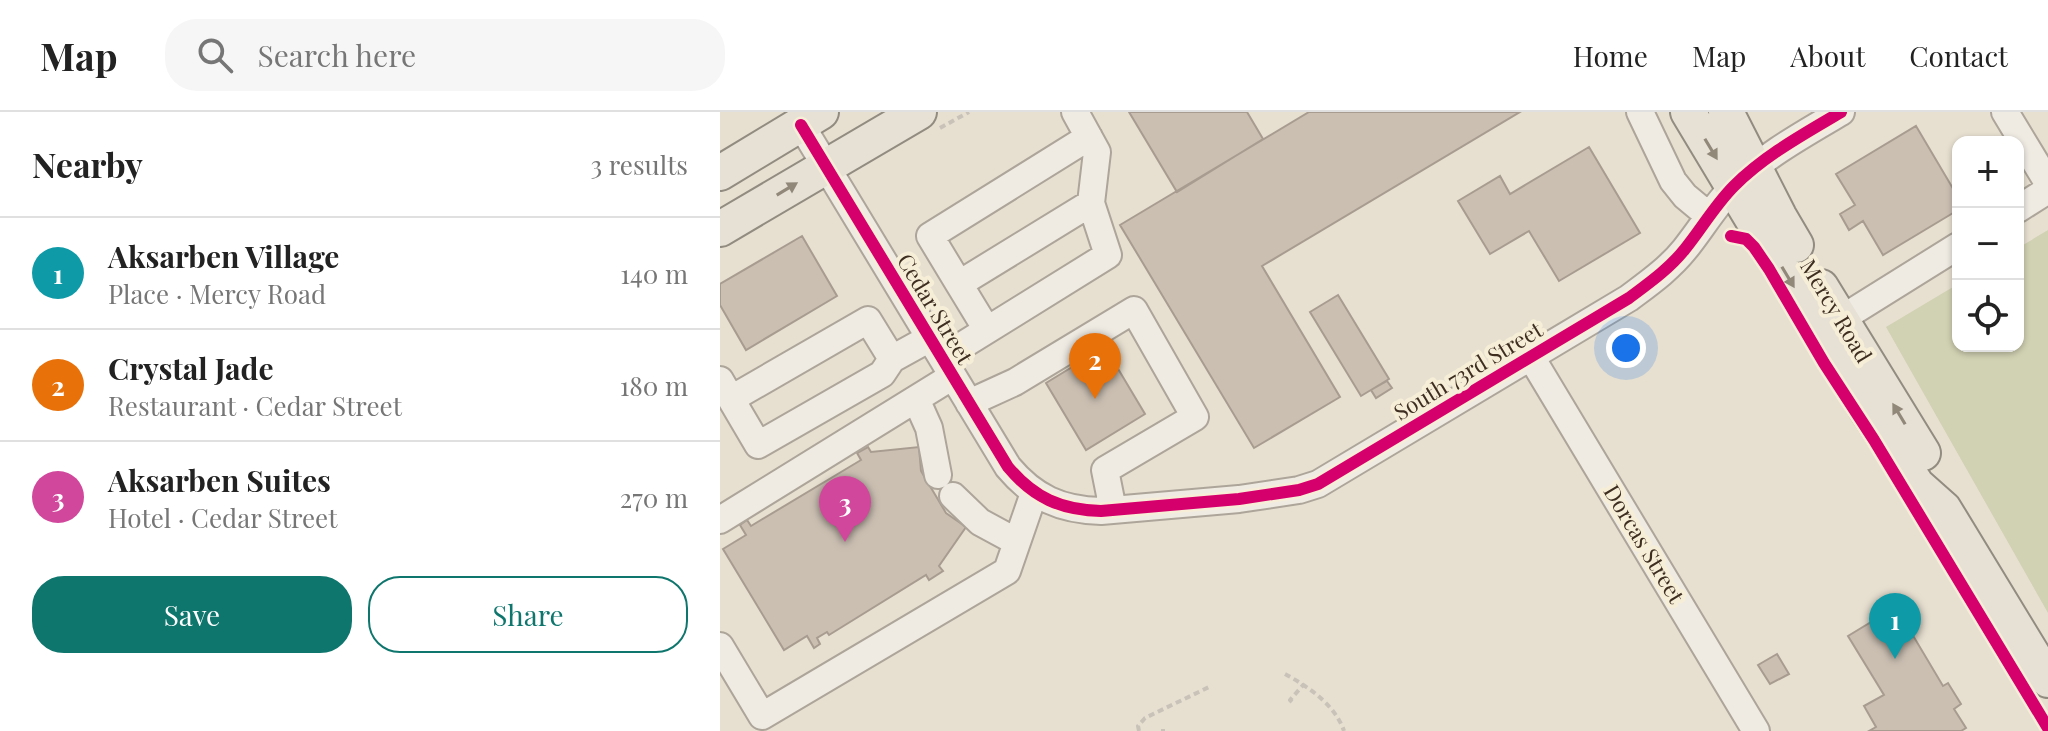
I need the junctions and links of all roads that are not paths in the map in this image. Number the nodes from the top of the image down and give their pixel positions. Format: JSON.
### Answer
{"nodes":[{"id":1,"x":919,"y":112,"type":"edge"},
{"id":2,"x":1075,"y":112,"type":"edge"},
{"id":3,"x":1640,"y":112,"type":"edge"},
{"id":4,"x":1688,"y":112,"type":"edge"},
{"id":5,"x":1726,"y":112,"type":"edge"},
{"id":6,"x":1841,"y":112,"type":"edge"},
{"id":7,"x":2005,"y":112,"type":"edge"},
{"id":8,"x":811,"y":118,"type":"edge"},
{"id":9,"x":1089,"y":137,"type":"junction"},
{"id":10,"x":826,"y":166,"type":"junction"},
{"id":11,"x":720,"y":173,"type":"edge"},
{"id":12,"x":1744,"y":177,"type":"junction"},
{"id":13,"x":2048,"y":183,"type":"edge"},
{"id":14,"x":2048,"y":190,"type":"edge"},
{"id":15,"x":1091,"y":203,"type":"junction"},
{"id":16,"x":2020,"y":208,"type":"edge"},
{"id":17,"x":1709,"y":216,"type":"junction"},
{"id":18,"x":720,"y":229,"type":"edge"},
{"id":19,"x":1952,"y":250,"type":"edge"},
{"id":20,"x":959,"y":284,"type":"junction"},
{"id":21,"x":1841,"y":319,"type":"junction"},
{"id":22,"x":987,"y":330,"type":"junction"},
{"id":23,"x":941,"y":357,"type":"junction"},
{"id":24,"x":1531,"y":357,"type":"junction"},
{"id":25,"x":892,"y":359,"type":"junction"},
{"id":26,"x":726,"y":389,"type":"edge"},
{"id":27,"x":916,"y":399,"type":"junction"},
{"id":28,"x":969,"y":403,"type":"junction"},
{"id":29,"x":1041,"y":497,"type":"junction"},
{"id":30,"x":1944,"y":509,"type":"junction"},
{"id":31,"x":1113,"y":510,"type":"junction"},
{"id":32,"x":720,"y":520,"type":"edge"},
{"id":33,"x":1017,"y":542,"type":"junction"},
{"id":34,"x":720,"y":646,"type":"edge"},
{"id":35,"x":2048,"y":680,"type":"edge"},
{"id":36,"x":1756,"y":731,"type":"edge"}],
"edges":[{"from":1,"to":10,"type":"main road"},
{"from":2,"to":9,"type":"street"},
{"from":3,"to":17,"type":"street"},
{"from":4,"to":12,"type":"main road","name":"Mercy Road","one_way":true},
{"from":5,"to":12,"type":"main road","name":"Mercy Road"},
{"from":6,"to":12,"type":"street","name":"South 73rd Street"},
{"from":7,"to":13,"type":"street"},
{"from":8,"to":10,"type":"street","name":"Cedar Street"},
{"from":8,"to":11,"type":"main road"},
{"from":9,"to":15,"type":"street"},
{"from":9,"to":20,"type":"street"},
{"from":18,"to":10,"type":"main road","one_way":true},
{"from":10,"to":23,"type":"street","name":"Cedar Street"},
{"from":12,"to":17,"type":"street","name":"South 73rd Street"},
{"from":12,"to":21,"type":"main road","name":"Mercy Road"},
{"from":12,"to":30,"type":"main road","name":"Mercy Road","one_way":true},
{"from":14,"to":16,"type":"street"},
{"from":15,"to":20,"type":"street"},
{"from":15,"to":22,"type":"street"},
{"from":17,"to":24,"type":"street","name":"South 73rd Street"},
{"from":19,"to":21,"type":"street"},
{"from":20,"to":22,"type":"street"},
{"from":30,"to":21,"type":"main road","name":"Mercy Road","one_way":true},
{"from":22,"to":23,"type":"street"},
{"from":23,"to":25,"type":"street"},
{"from":23,"to":27,"type":"street"},
{"from":23,"to":28,"type":"street","name":"Cedar Street"},
{"from":24,"to":31,"type":"street","name":"South 73rd Street"},
{"from":24,"to":36,"type":"street","name":"Dorcas Street"},
{"from":25,"to":26,"type":"street"},
{"from":25,"to":26,"type":"street"},
{"from":27,"to":32,"type":"street"},
{"from":27,"to":33,"type":"street"},
{"from":28,"to":29,"type":"street","name":"Cedar Street"},
{"from":28,"to":31,"type":"street"},
{"from":29,"to":31,"type":"street","name":"South 73rd Street"},
{"from":29,"to":33,"type":"street"},
{"from":30,"to":35,"type":"main road","name":"Mercy Road"},
{"from":33,"to":34,"type":"street"}]}
